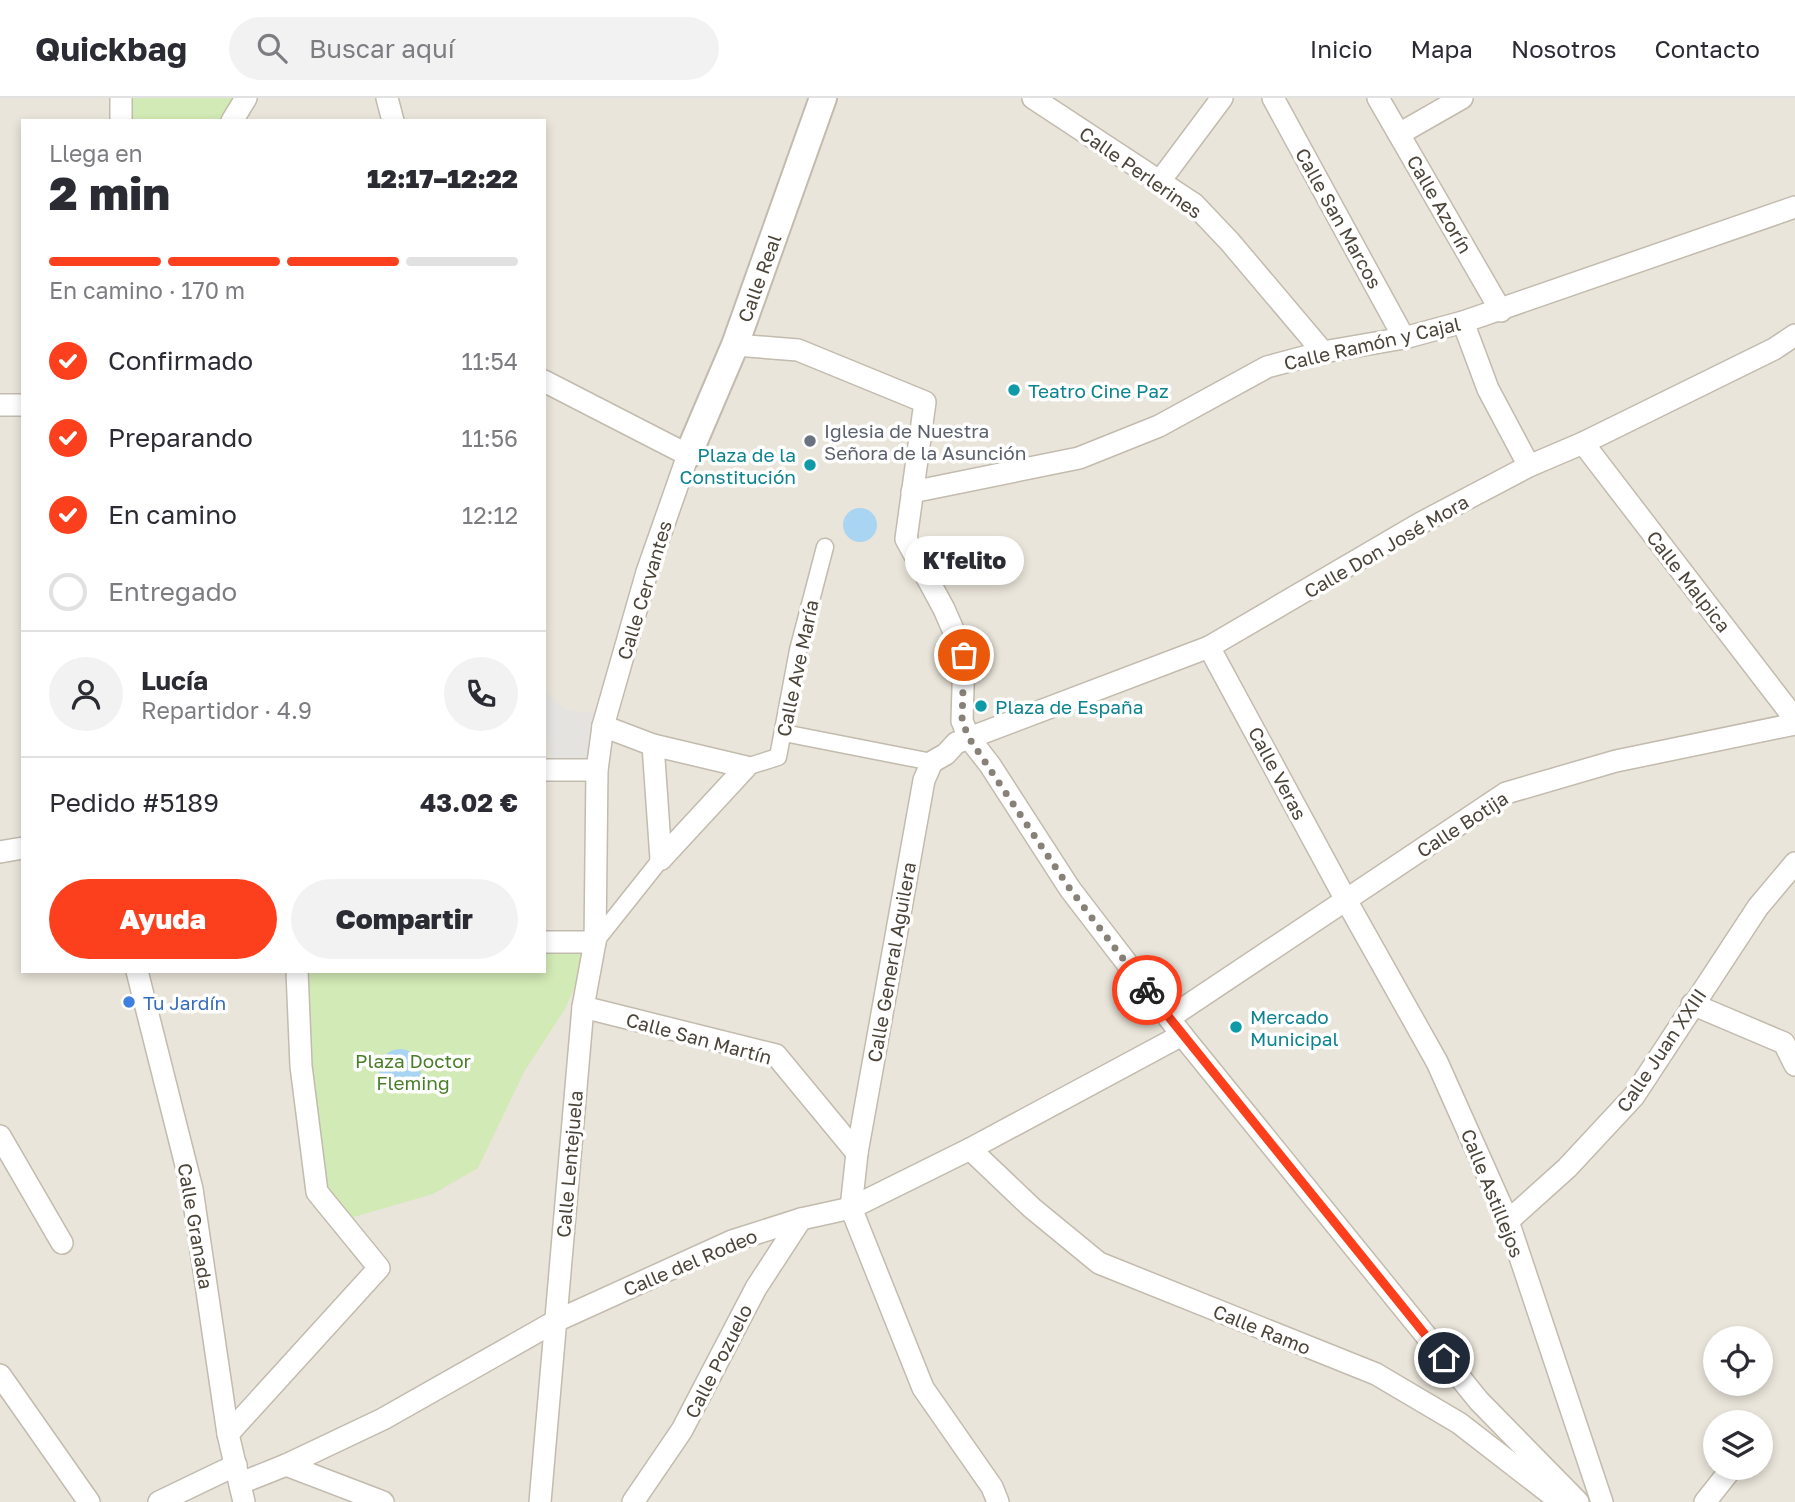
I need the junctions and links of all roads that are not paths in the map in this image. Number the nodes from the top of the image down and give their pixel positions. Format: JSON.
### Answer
{"nodes":[{"id":1,"x":121,"y":98,"type":"edge"},
{"id":2,"x":246,"y":98,"type":"edge"},
{"id":3,"x":387,"y":98,"type":"edge"},
{"id":4,"x":822,"y":98,"type":"edge"},
{"id":5,"x":1033,"y":98,"type":"edge"},
{"id":6,"x":1222,"y":98,"type":"edge"},
{"id":7,"x":1273,"y":98,"type":"edge"},
{"id":8,"x":1378,"y":98,"type":"edge"},
{"id":9,"x":1461,"y":98,"type":"edge"},
{"id":10,"x":121,"y":119,"type":"edge"},
{"id":11,"x":233,"y":119,"type":"edge"},
{"id":12,"x":392,"y":119,"type":"edge"},
{"id":13,"x":1399,"y":134,"type":"junction"},
{"id":14,"x":1160,"y":181,"type":"junction"},
{"id":15,"x":1795,"y":207,"type":"edge"},
{"id":16,"x":1502,"y":311,"type":"junction"},
{"id":17,"x":1464,"y":323,"type":"junction"},
{"id":18,"x":1795,"y":335,"type":"edge"},
{"id":19,"x":1404,"y":338,"type":"junction"},
{"id":20,"x":735,"y":345,"type":"junction"},
{"id":21,"x":1322,"y":352,"type":"junction"},
{"id":22,"x":550,"y":381,"type":"edge"},
{"id":23,"x":0,"y":405,"type":"edge"},
{"id":24,"x":21,"y":405,"type":"edge"},
{"id":25,"x":1583,"y":443,"type":"junction"},
{"id":26,"x":688,"y":455,"type":"junction"},
{"id":27,"x":1529,"y":466,"type":"junction"},
{"id":28,"x":912,"y":492,"type":"junction"},
{"id":29,"x":825,"y":547,"type":"dead end"},
{"id":30,"x":1209,"y":647,"type":"junction"},
{"id":31,"x":1795,"y":721,"type":"edge"},
{"id":32,"x":603,"y":726,"type":"junction"},
{"id":33,"x":784,"y":733,"type":"junction"},
{"id":34,"x":969,"y":738,"type":"junction"},
{"id":35,"x":653,"y":745,"type":"junction"},
{"id":36,"x":932,"y":762,"type":"junction"},
{"id":37,"x":746,"y":766,"type":"junction"},
{"id":38,"x":546,"y":770,"type":"edge"},
{"id":39,"x":597,"y":770,"type":"junction"},
{"id":40,"x":21,"y":848,"type":"edge"},
{"id":41,"x":0,"y":852,"type":"edge"},
{"id":42,"x":661,"y":859,"type":"junction"},
{"id":43,"x":1795,"y":863,"type":"edge"},
{"id":44,"x":1346,"y":900,"type":"junction"},
{"id":45,"x":546,"y":942,"type":"edge"},
{"id":46,"x":595,"y":942,"type":"junction"},
{"id":47,"x":138,"y":973,"type":"edge"},
{"id":48,"x":297,"y":973,"type":"edge"},
{"id":49,"x":1692,"y":1004,"type":"junction"},
{"id":50,"x":583,"y":1007,"type":"junction"},
{"id":51,"x":1168,"y":1018,"type":"junction"},
{"id":52,"x":1182,"y":1035,"type":"junction"},
{"id":53,"x":1795,"y":1065,"type":"edge"},
{"id":54,"x":0,"y":1136,"type":"edge"},
{"id":55,"x":970,"y":1149,"type":"junction"},
{"id":56,"x":857,"y":1153,"type":"junction"},
{"id":57,"x":8,"y":1170,"type":"edge"},
{"id":58,"x":851,"y":1208,"type":"junction"},
{"id":59,"x":801,"y":1219,"type":"junction"},
{"id":60,"x":1508,"y":1221,"type":"junction"},
{"id":61,"x":62,"y":1243,"type":"dead end"},
{"id":62,"x":556,"y":1321,"type":"junction"},
{"id":63,"x":0,"y":1375,"type":"edge"},
{"id":64,"x":1479,"y":1401,"type":"junction"},
{"id":65,"x":1459,"y":1423,"type":"junction"},
{"id":66,"x":228,"y":1434,"type":"junction"},
{"id":67,"x":286,"y":1465,"type":"junction"},
{"id":68,"x":1722,"y":1480,"type":"edge"},
{"id":69,"x":240,"y":1483,"type":"edge"},
{"id":70,"x":89,"y":1502,"type":"edge"},
{"id":71,"x":160,"y":1502,"type":"edge"},
{"id":72,"x":383,"y":1502,"type":"edge"},
{"id":73,"x":540,"y":1502,"type":"edge"},
{"id":74,"x":633,"y":1502,"type":"edge"},
{"id":75,"x":998,"y":1502,"type":"edge"},
{"id":76,"x":1561,"y":1502,"type":"edge"},
{"id":77,"x":1578,"y":1502,"type":"edge"},
{"id":78,"x":1601,"y":1502,"type":"edge"},
{"id":79,"x":1705,"y":1502,"type":"edge"}],
"edges":[{"from":1,"to":10,"type":"street"},
{"from":2,"to":11,"type":"street"},
{"from":3,"to":12,"type":"street"},
{"from":4,"to":20,"type":"street","name":"Calle Real"},
{"from":5,"to":14,"type":"street","name":"Calle Perlerines"},
{"from":6,"to":14,"type":"street"},
{"from":7,"to":19,"type":"street","name":"Calle San Marcos"},
{"from":8,"to":13,"type":"street","name":"Calle Azorín"},
{"from":9,"to":13,"type":"street"},
{"from":13,"to":16,"type":"street","name":"Calle Azorín"},
{"from":14,"to":21,"type":"street","name":"Calle Perlerines"},
{"from":15,"to":16,"type":"street","name":"Calle Ramón y Cajal"},
{"from":16,"to":17,"type":"street","name":"Calle Ramón y Cajal"},
{"from":17,"to":19,"type":"street","name":"Calle Ramón y Cajal"},
{"from":17,"to":27,"type":"street"},
{"from":18,"to":25,"type":"street","name":"Calle Don José Mora"},
{"from":19,"to":21,"type":"street","name":"Calle Ramón y Cajal"},
{"from":20,"to":26,"type":"street","name":"Calle Real"},
{"from":20,"to":28,"type":"street"},
{"from":21,"to":28,"type":"street","name":"Calle Ramón y Cajal"},
{"from":22,"to":26,"type":"street"},
{"from":23,"to":24,"type":"street"},
{"from":25,"to":27,"type":"street","name":"Calle Don José Mora"},
{"from":25,"to":31,"type":"street","name":"Calle Malpica"},
{"from":26,"to":32,"type":"street","name":"Calle Cervantes"},
{"from":27,"to":30,"type":"street","name":"Calle Don José Mora"},
{"from":28,"to":34,"type":"street"},
{"from":29,"to":33,"type":"street","name":"Calle Ave María"},
{"from":30,"to":34,"type":"street","name":"Calle Don José Mora"},
{"from":30,"to":44,"type":"street","name":"Calle Veras"},
{"from":31,"to":44,"type":"street","name":"Calle Botija"},
{"from":32,"to":35,"type":"street"},
{"from":32,"to":39,"type":"street","name":"Calle Cervantes"},
{"from":33,"to":36,"type":"street"},
{"from":33,"to":37,"type":"street","name":"Calle Ave María"},
{"from":34,"to":36,"type":"street"},
{"from":34,"to":51,"type":"street"},
{"from":35,"to":37,"type":"street"},
{"from":35,"to":42,"type":"street"},
{"from":36,"to":56,"type":"street","name":"Calle General Aguilera"},
{"from":37,"to":42,"type":"street"},
{"from":38,"to":39,"type":"street"},
{"from":39,"to":46,"type":"street","name":"Calle Cervantes"},
{"from":40,"to":41,"type":"street"},
{"from":42,"to":46,"type":"street"},
{"from":43,"to":49,"type":"street","name":"Calle Juan XXIII"},
{"from":44,"to":51,"type":"street","name":"Calle Botija"},
{"from":44,"to":60,"type":"street","name":"Calle Astillejos"},
{"from":45,"to":46,"type":"street"},
{"from":46,"to":50,"type":"street","name":"Calle Lentejuela"},
{"from":47,"to":66,"type":"street","name":"Calle Granada"},
{"from":48,"to":66,"type":"street"},
{"from":49,"to":53,"type":"street"},
{"from":49,"to":60,"type":"street","name":"Calle Juan XXIII"},
{"from":50,"to":56,"type":"street","name":"Calle San Martín"},
{"from":50,"to":62,"type":"street","name":"Calle Lentejuela"},
{"from":51,"to":52,"type":"street"},
{"from":52,"to":55,"type":"street","name":"Calle del Rodeo"},
{"from":52,"to":64,"type":"street"},
{"from":54,"to":57,"type":"street"},
{"from":55,"to":58,"type":"street","name":"Calle del Rodeo"},
{"from":55,"to":65,"type":"street","name":"Calle Ramo"},
{"from":56,"to":58,"type":"street","name":"Calle General Aguilera"},
{"from":57,"to":61,"type":"street"},
{"from":58,"to":59,"type":"street","name":"Calle del Rodeo"},
{"from":58,"to":75,"type":"street"},
{"from":59,"to":62,"type":"street","name":"Calle del Rodeo"},
{"from":59,"to":74,"type":"street","name":"Calle Pozuelo"},
{"from":60,"to":78,"type":"street","name":"Calle Astillejos"},
{"from":62,"to":67,"type":"street","name":"Calle del Rodeo"},
{"from":62,"to":73,"type":"street","name":"Calle Lentejuela"},
{"from":63,"to":70,"type":"street"},
{"from":64,"to":65,"type":"street"},
{"from":64,"to":77,"type":"street"},
{"from":65,"to":76,"type":"street","name":"Calle Ramo"},
{"from":66,"to":69,"type":"street","name":"Calle Granada"},
{"from":67,"to":69,"type":"street","name":"Calle del Rodeo"},
{"from":67,"to":72,"type":"street"},
{"from":68,"to":79,"type":"street"},
{"from":69,"to":71,"type":"street","name":"Calle del Rodeo"}]}
